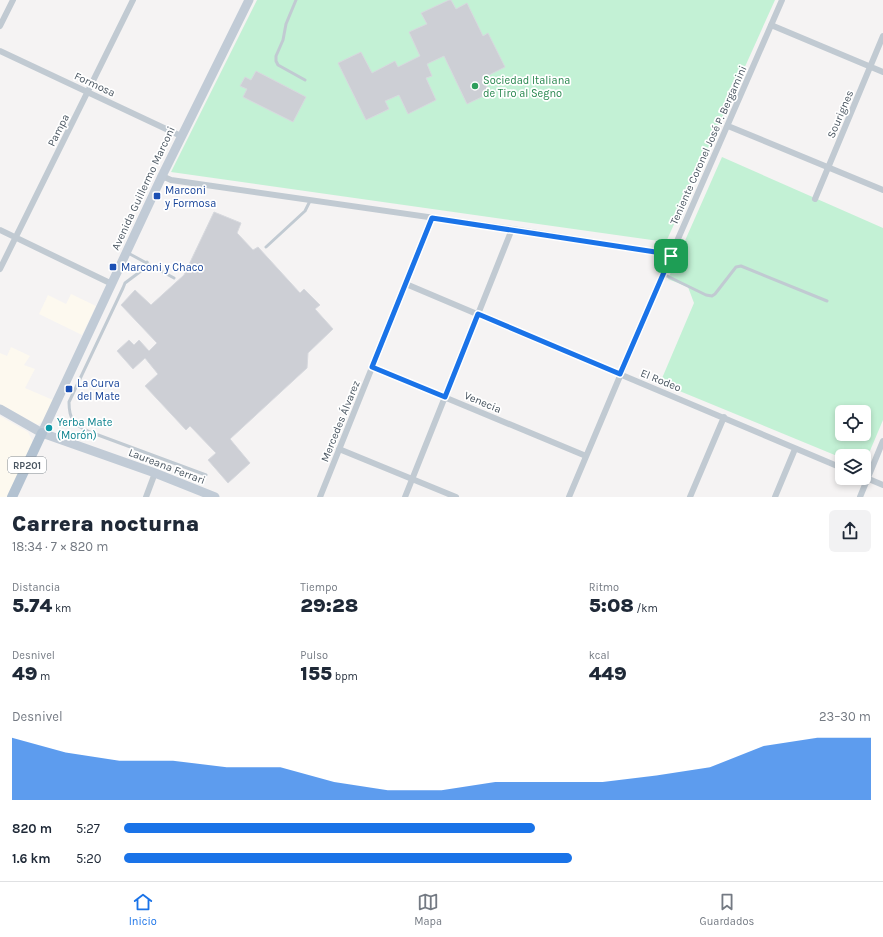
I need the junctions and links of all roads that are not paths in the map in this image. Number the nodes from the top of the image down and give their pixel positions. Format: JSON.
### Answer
{"nodes":[{"id":1,"x":13,"y":0,"type":"edge"},
{"id":2,"x":133,"y":0,"type":"edge"},
{"id":3,"x":249,"y":0,"type":"edge"},
{"id":4,"x":296,"y":0,"type":"edge"},
{"id":5,"x":782,"y":0,"type":"edge"},
{"id":6,"x":771,"y":25,"type":"junction"},
{"id":7,"x":0,"y":26,"type":"edge"},
{"id":8,"x":883,"y":36,"type":"edge"},
{"id":9,"x":0,"y":51,"type":"edge"},
{"id":10,"x":871,"y":67,"type":"junction"},
{"id":11,"x":883,"y":72,"type":"edge"},
{"id":12,"x":305,"y":80,"type":"dead end"},
{"id":13,"x":88,"y":92,"type":"junction"},
{"id":14,"x":728,"y":126,"type":"junction"},
{"id":15,"x":181,"y":136,"type":"junction"},
{"id":16,"x":828,"y":168,"type":"junction"},
{"id":17,"x":162,"y":176,"type":"junction"},
{"id":18,"x":883,"y":190,"type":"edge"},
{"id":19,"x":815,"y":199,"type":"dead end"},
{"id":20,"x":310,"y":201,"type":"junction"},
{"id":21,"x":432,"y":218,"type":"junction"},
{"id":22,"x":512,"y":229,"type":"junction"},
{"id":23,"x":0,"y":230,"type":"edge"},
{"id":24,"x":15,"y":237,"type":"junction"},
{"id":25,"x":266,"y":247,"type":"dead end"},
{"id":26,"x":126,"y":252,"type":"junction"},
{"id":27,"x":671,"y":256,"type":"junction"},
{"id":28,"x":147,"y":262,"type":"junction"},
{"id":29,"x":0,"y":268,"type":"edge"},
{"id":30,"x":663,"y":274,"type":"junction"},
{"id":31,"x":174,"y":278,"type":"dead end"},
{"id":32,"x":112,"y":284,"type":"junction"},
{"id":33,"x":406,"y":284,"type":"junction"},
{"id":34,"x":827,"y":301,"type":"dead end"},
{"id":35,"x":478,"y":314,"type":"junction"},
{"id":36,"x":372,"y":367,"type":"junction"},
{"id":37,"x":620,"y":374,"type":"junction"},
{"id":38,"x":445,"y":397,"type":"junction"},
{"id":39,"x":0,"y":409,"type":"edge"},
{"id":40,"x":724,"y":417,"type":"junction"},
{"id":41,"x":42,"y":433,"type":"junction"},
{"id":42,"x":883,"y":441,"type":"edge"},
{"id":43,"x":339,"y":449,"type":"junction"},
{"id":44,"x":795,"y":449,"type":"junction"},
{"id":45,"x":586,"y":456,"type":"junction"},
{"id":46,"x":835,"y":465,"type":"edge"},
{"id":47,"x":871,"y":466,"type":"edge"},
{"id":48,"x":155,"y":473,"type":"junction"},
{"id":49,"x":206,"y":475,"type":"dead end"},
{"id":50,"x":412,"y":479,"type":"junction"},
{"id":51,"x":871,"y":479,"type":"edge"},
{"id":52,"x":883,"y":484,"type":"edge"},
{"id":53,"x":864,"y":485,"type":"edge"},
{"id":54,"x":12,"y":497,"type":"edge"},
{"id":55,"x":146,"y":497,"type":"edge"},
{"id":56,"x":215,"y":497,"type":"edge"},
{"id":57,"x":320,"y":497,"type":"edge"},
{"id":58,"x":405,"y":497,"type":"edge"},
{"id":59,"x":456,"y":497,"type":"edge"},
{"id":60,"x":569,"y":497,"type":"edge"},
{"id":61,"x":690,"y":497,"type":"edge"},
{"id":62,"x":775,"y":497,"type":"edge"},
{"id":63,"x":860,"y":497,"type":"edge"}],
"edges":[{"from":1,"to":7,"type":"street"},
{"from":2,"to":13,"type":"street","name":"Pampa"},
{"from":3,"to":15,"type":"main road","name":"Avenida Guillermo Marconi"},
{"from":4,"to":12,"type":"lane"},
{"from":5,"to":6,"type":"street","name":"Teniente Coronel José P. Bergamini"},
{"from":6,"to":10,"type":"street"},
{"from":6,"to":14,"type":"street","name":"Teniente Coronel José P. Bergamini"},
{"from":8,"to":10,"type":"street","name":"Sourignes"},
{"from":9,"to":13,"type":"street","name":"Formosa"},
{"from":10,"to":11,"type":"street"},
{"from":10,"to":16,"type":"street","name":"Sourignes"},
{"from":13,"to":15,"type":"street","name":"Formosa"},
{"from":13,"to":24,"type":"street","name":"Pampa"},
{"from":14,"to":16,"type":"street"},
{"from":14,"to":27,"type":"street","name":"Teniente Coronel José P. Bergamini"},
{"from":15,"to":17,"type":"main road","name":"Avenida Guillermo Marconi"},
{"from":16,"to":18,"type":"street"},
{"from":16,"to":19,"type":"street","name":"Sourignes"},
{"from":17,"to":20,"type":"street"},
{"from":17,"to":26,"type":"main road","name":"Avenida Guillermo Marconi"},
{"from":20,"to":21,"type":"street"},
{"from":20,"to":25,"type":"lane"},
{"from":21,"to":22,"type":"street"},
{"from":21,"to":33,"type":"street","name":"Mercedes Álvarez"},
{"from":22,"to":27,"type":"street"},
{"from":22,"to":35,"type":"street"},
{"from":23,"to":24,"type":"street"},
{"from":24,"to":29,"type":"street","name":"Pampa"},
{"from":24,"to":32,"type":"street"},
{"from":26,"to":28,"type":"lane"},
{"from":26,"to":32,"type":"main road","name":"Avenida Guillermo Marconi"},
{"from":27,"to":30,"type":"street","name":"Teniente Coronel José P. Bergamini"},
{"from":28,"to":31,"type":"lane"},
{"from":28,"to":49,"type":"lane"},
{"from":30,"to":34,"type":"lane"},
{"from":30,"to":37,"type":"street","name":"Teniente Coronel José P. Bergamini"},
{"from":32,"to":41,"type":"main road","name":"Avenida Guillermo Marconi"},
{"from":33,"to":35,"type":"street","name":"El Rodeo"},
{"from":33,"to":36,"type":"street","name":"Mercedes Álvarez"},
{"from":35,"to":37,"type":"street","name":"El Rodeo"},
{"from":35,"to":38,"type":"street"},
{"from":36,"to":38,"type":"street","name":"Venecia"},
{"from":36,"to":43,"type":"street","name":"Mercedes Álvarez"},
{"from":37,"to":40,"type":"street","name":"El Rodeo"},
{"from":37,"to":45,"type":"street","name":"Teniente Coronel José P. Bergamini"},
{"from":38,"to":45,"type":"street","name":"Venecia"},
{"from":38,"to":50,"type":"street"},
{"from":39,"to":41,"type":"main road","name":"Laureana Ferrari"},
{"from":40,"to":44,"type":"street","name":"El Rodeo"},
{"from":40,"to":61,"type":"street"},
{"from":41,"to":48,"type":"main road","name":"Laureana Ferrari"},
{"from":41,"to":54,"type":"main road","name":"Avenida Guillermo Marconi","number":"RP201"},
{"from":42,"to":47,"type":"street"},
{"from":43,"to":50,"type":"street"},
{"from":43,"to":57,"type":"street","name":"Mercedes Álvarez"},
{"from":44,"to":46,"type":"street","name":"El Rodeo"},
{"from":44,"to":62,"type":"street"},
{"from":45,"to":60,"type":"street","name":"Teniente Coronel José P. Bergamini"},
{"from":48,"to":55,"type":"street"},
{"from":48,"to":56,"type":"main road","name":"Laureana Ferrari"},
{"from":50,"to":58,"type":"street"},
{"from":50,"to":59,"type":"street"},
{"from":51,"to":52,"type":"street"},
{"from":53,"to":63,"type":"street"}]}
